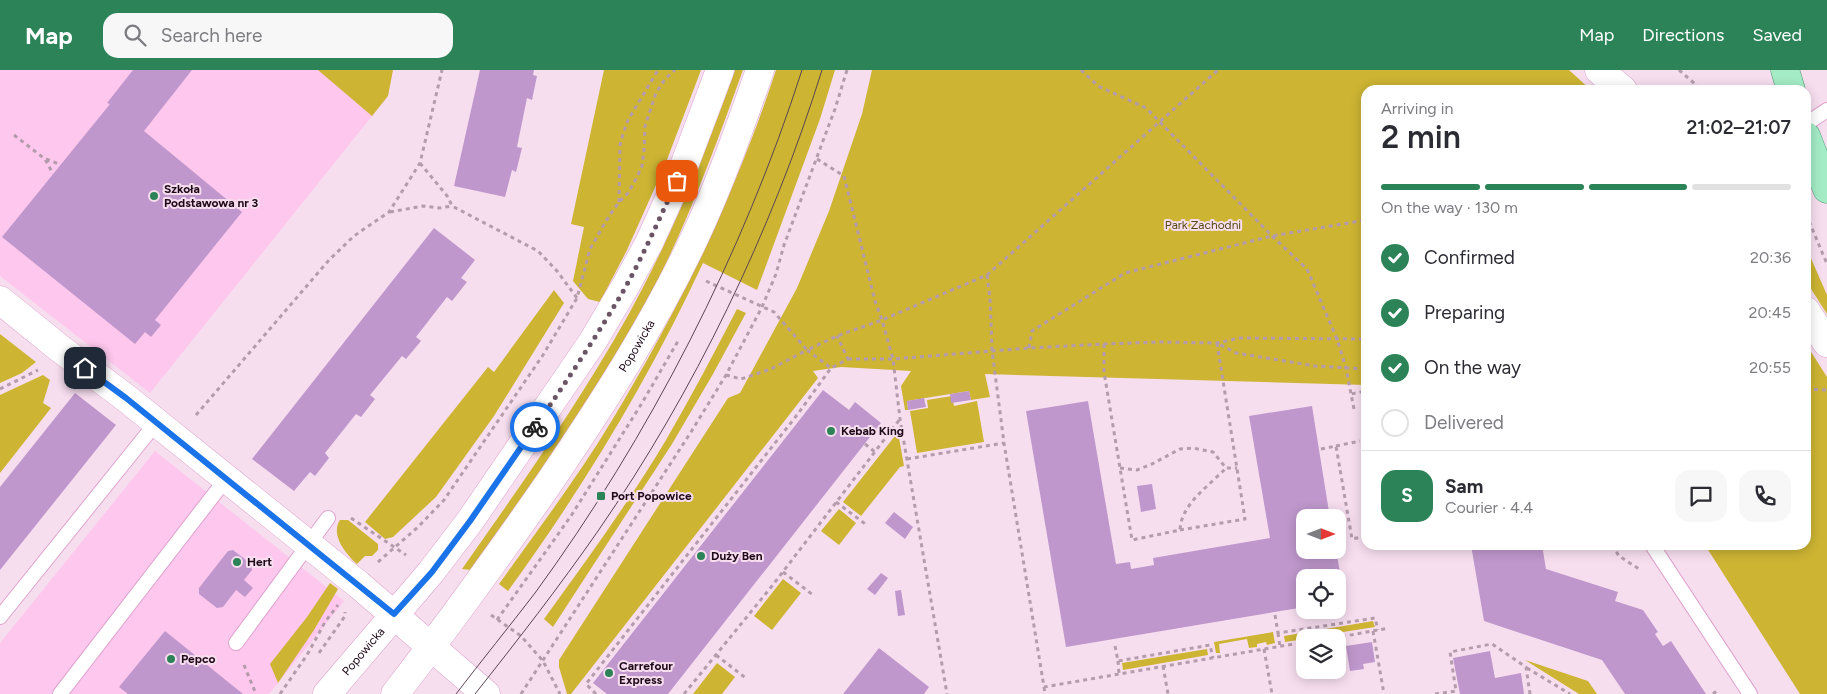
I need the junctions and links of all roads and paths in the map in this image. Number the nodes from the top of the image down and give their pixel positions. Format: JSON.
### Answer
{"nodes":[{"id":1,"x":442,"y":70,"type":"edge"},
{"id":2,"x":658,"y":70,"type":"edge"},
{"id":3,"x":675,"y":70,"type":"edge"},
{"id":4,"x":720,"y":70,"type":"edge"},
{"id":5,"x":760,"y":70,"type":"edge"},
{"id":6,"x":847,"y":70,"type":"edge"},
{"id":7,"x":1082,"y":70,"type":"edge"},
{"id":8,"x":1218,"y":70,"type":"edge"},
{"id":9,"x":1599,"y":70,"type":"edge"},
{"id":10,"x":1679,"y":70,"type":"edge"},
{"id":11,"x":1785,"y":70,"type":"edge"},
{"id":12,"x":1618,"y":85,"type":"edge"},
{"id":13,"x":1696,"y":85,"type":"edge"},
{"id":14,"x":1790,"y":85,"type":"edge"},
{"id":15,"x":1827,"y":110,"type":"edge"},
{"id":16,"x":1811,"y":121,"type":"edge"},
{"id":17,"x":1161,"y":122,"type":"junction"},
{"id":18,"x":14,"y":135,"type":"dead end"},
{"id":19,"x":1811,"y":149,"type":"edge"},
{"id":20,"x":45,"y":159,"type":"junction"},
{"id":21,"x":817,"y":159,"type":"junction"},
{"id":22,"x":420,"y":163,"type":"junction"},
{"id":23,"x":60,"y":165,"type":"dead end"},
{"id":24,"x":53,"y":174,"type":"dead end"},
{"id":25,"x":1827,"y":189,"type":"edge"},
{"id":26,"x":618,"y":202,"type":"junction"},
{"id":27,"x":452,"y":206,"type":"junction"},
{"id":28,"x":389,"y":212,"type":"junction"},
{"id":29,"x":1361,"y":221,"type":"edge"},
{"id":30,"x":1811,"y":226,"type":"edge"},
{"id":31,"x":1272,"y":236,"type":"junction"},
{"id":32,"x":1827,"y":264,"type":"edge"},
{"id":33,"x":987,"y":275,"type":"junction"},
{"id":34,"x":703,"y":288,"type":"dead end"},
{"id":35,"x":577,"y":298,"type":"junction"},
{"id":36,"x":0,"y":300,"type":"edge"},
{"id":37,"x":762,"y":308,"type":"junction"},
{"id":38,"x":1811,"y":319,"type":"edge"},
{"id":39,"x":882,"y":320,"type":"junction"},
{"id":40,"x":837,"y":336,"type":"junction"},
{"id":41,"x":679,"y":338,"type":"dead end"},
{"id":42,"x":1361,"y":339,"type":"edge"},
{"id":43,"x":1337,"y":340,"type":"junction"},
{"id":44,"x":1217,"y":343,"type":"junction"},
{"id":45,"x":1827,"y":343,"type":"edge"},
{"id":46,"x":1104,"y":344,"type":"junction"},
{"id":47,"x":58,"y":347,"type":"junction"},
{"id":48,"x":1029,"y":348,"type":"junction"},
{"id":49,"x":807,"y":350,"type":"junction"},
{"id":50,"x":992,"y":350,"type":"junction"},
{"id":51,"x":848,"y":359,"type":"junction"},
{"id":52,"x":892,"y":359,"type":"junction"},
{"id":53,"x":831,"y":368,"type":"junction"},
{"id":54,"x":1346,"y":368,"type":"junction"},
{"id":55,"x":1361,"y":368,"type":"edge"},
{"id":56,"x":726,"y":375,"type":"junction"},
{"id":57,"x":0,"y":389,"type":"edge"},
{"id":58,"x":1811,"y":389,"type":"edge"},
{"id":59,"x":1827,"y":390,"type":"edge"},
{"id":60,"x":1361,"y":392,"type":"edge"},
{"id":61,"x":1351,"y":394,"type":"junction"},
{"id":62,"x":1354,"y":409,"type":"dead end"},
{"id":63,"x":797,"y":415,"type":"junction"},
{"id":64,"x":801,"y":418,"type":"dead end"},
{"id":65,"x":900,"y":419,"type":"junction"},
{"id":66,"x":166,"y":431,"type":"junction"},
{"id":67,"x":1360,"y":441,"type":"dead end"},
{"id":68,"x":1004,"y":443,"type":"junction"},
{"id":69,"x":865,"y":444,"type":"dead end"},
{"id":70,"x":1336,"y":446,"type":"junction"},
{"id":71,"x":1320,"y":448,"type":"dead end"},
{"id":72,"x":875,"y":452,"type":"junction"},
{"id":73,"x":907,"y":459,"type":"junction"},
{"id":74,"x":1120,"y":468,"type":"junction"},
{"id":75,"x":1226,"y":468,"type":"junction"},
{"id":76,"x":1237,"y":468,"type":"junction"},
{"id":77,"x":226,"y":479,"type":"junction"},
{"id":78,"x":836,"y":502,"type":"junction"},
{"id":79,"x":344,"y":513,"type":"dead end"},
{"id":80,"x":328,"y":518,"type":"dead end"},
{"id":81,"x":868,"y":526,"type":"dead end"},
{"id":82,"x":1180,"y":530,"type":"junction"},
{"id":83,"x":1361,"y":537,"type":"edge"},
{"id":84,"x":308,"y":544,"type":"junction"},
{"id":85,"x":395,"y":547,"type":"junction"},
{"id":86,"x":1655,"y":550,"type":"edge"},
{"id":87,"x":376,"y":565,"type":"dead end"},
{"id":88,"x":783,"y":572,"type":"junction"},
{"id":89,"x":813,"y":595,"type":"dead end"},
{"id":90,"x":342,"y":602,"type":"dead end"},
{"id":91,"x":347,"y":607,"type":"dead end"},
{"id":92,"x":394,"y":614,"type":"junction"},
{"id":93,"x":1276,"y":615,"type":"dead end"},
{"id":94,"x":0,"y":617,"type":"edge"},
{"id":95,"x":1389,"y":628,"type":"dead end"},
{"id":96,"x":1376,"y":630,"type":"junction"},
{"id":97,"x":1278,"y":633,"type":"junction"},
{"id":98,"x":1346,"y":636,"type":"edge"},
{"id":99,"x":236,"y":643,"type":"joint"},
{"id":100,"x":1296,"y":644,"type":"edge"},
{"id":101,"x":1115,"y":646,"type":"dead end"},
{"id":102,"x":431,"y":647,"type":"junction"},
{"id":103,"x":1280,"y":647,"type":"junction"},
{"id":104,"x":1264,"y":649,"type":"junction"},
{"id":105,"x":319,"y":655,"type":"dead end"},
{"id":106,"x":716,"y":655,"type":"junction"},
{"id":107,"x":1213,"y":658,"type":"junction"},
{"id":108,"x":1118,"y":660,"type":"junction"},
{"id":109,"x":542,"y":661,"type":"junction"},
{"id":110,"x":1163,"y":666,"type":"junction"},
{"id":111,"x":1526,"y":668,"type":"junction"},
{"id":112,"x":1119,"y":674,"type":"junction"},
{"id":113,"x":747,"y":679,"type":"dead end"},
{"id":114,"x":1044,"y":686,"type":"junction"},
{"id":115,"x":592,"y":692,"type":"edge"},
{"id":116,"x":60,"y":694,"type":"edge"},
{"id":117,"x":256,"y":694,"type":"edge"},
{"id":118,"x":280,"y":694,"type":"edge"},
{"id":119,"x":327,"y":694,"type":"edge"},
{"id":120,"x":395,"y":694,"type":"edge"},
{"id":121,"x":486,"y":694,"type":"edge"},
{"id":122,"x":521,"y":694,"type":"edge"},
{"id":123,"x":560,"y":694,"type":"edge"},
{"id":124,"x":596,"y":694,"type":"edge"},
{"id":125,"x":684,"y":694,"type":"edge"},
{"id":126,"x":947,"y":694,"type":"edge"},
{"id":127,"x":1045,"y":694,"type":"edge"},
{"id":128,"x":1168,"y":694,"type":"edge"},
{"id":129,"x":1272,"y":694,"type":"edge"},
{"id":130,"x":1384,"y":694,"type":"edge"},
{"id":131,"x":1435,"y":694,"type":"edge"},
{"id":132,"x":1530,"y":694,"type":"edge"},
{"id":133,"x":1570,"y":694,"type":"edge"},
{"id":134,"x":1750,"y":694,"type":"edge"}],
"edges":[{"from":1,"to":22,"type":"path"},
{"from":2,"to":26,"type":"path"},
{"from":3,"to":26,"type":"path"},
{"from":4,"to":92,"type":"street","name":"Popowicka"},
{"from":5,"to":102,"type":"street","name":"Popowicka"},
{"from":6,"to":21,"type":"path"},
{"from":7,"to":17,"type":"path"},
{"from":8,"to":17,"type":"path"},
{"from":9,"to":12,"type":"street"},
{"from":10,"to":13,"type":"path"},
{"from":11,"to":14,"type":"main road"},
{"from":15,"to":16,"type":"lane"},
{"from":17,"to":31,"type":"path"},
{"from":17,"to":33,"type":"path"},
{"from":18,"to":20,"type":"path"},
{"from":19,"to":25,"type":"main road"},
{"from":20,"to":23,"type":"path"},
{"from":20,"to":24,"type":"path"},
{"from":21,"to":37,"type":"path"},
{"from":21,"to":39,"type":"path"},
{"from":22,"to":27,"type":"path"},
{"from":22,"to":28,"type":"path"},
{"from":26,"to":35,"type":"path"},
{"from":27,"to":28,"type":"path"},
{"from":27,"to":35,"type":"path"},
{"from":28,"to":66,"type":"path"},
{"from":29,"to":31,"type":"path"},
{"from":30,"to":32,"type":"path"},
{"from":31,"to":43,"type":"path"},
{"from":31,"to":48,"type":"path"},
{"from":33,"to":39,"type":"path"},
{"from":33,"to":50,"type":"path"},
{"from":34,"to":37,"type":"path"},
{"from":35,"to":85,"type":"path"},
{"from":36,"to":47,"type":"street"},
{"from":37,"to":49,"type":"path"},
{"from":37,"to":56,"type":"path"},
{"from":38,"to":45,"type":"street"},
{"from":39,"to":40,"type":"path"},
{"from":39,"to":52,"type":"path"},
{"from":40,"to":49,"type":"path"},
{"from":40,"to":51,"type":"path"},
{"from":41,"to":109,"type":"path"},
{"from":42,"to":43,"type":"path"},
{"from":43,"to":44,"type":"path"},
{"from":43,"to":54,"type":"path"},
{"from":44,"to":46,"type":"path"},
{"from":44,"to":54,"type":"path"},
{"from":44,"to":76,"type":"path"},
{"from":46,"to":48,"type":"path"},
{"from":46,"to":74,"type":"path"},
{"from":47,"to":57,"type":"path"},
{"from":47,"to":66,"type":"street"},
{"from":48,"to":50,"type":"path"},
{"from":49,"to":53,"type":"path"},
{"from":49,"to":56,"type":"path"},
{"from":50,"to":52,"type":"path"},
{"from":50,"to":68,"type":"path"},
{"from":51,"to":52,"type":"path"},
{"from":51,"to":53,"type":"path"},
{"from":52,"to":65,"type":"path"},
{"from":53,"to":63,"type":"path"},
{"from":54,"to":55,"type":"path"},
{"from":54,"to":61,"type":"path"},
{"from":56,"to":109,"type":"path"},
{"from":58,"to":59,"type":"path"},
{"from":60,"to":61,"type":"path"},
{"from":61,"to":62,"type":"path"},
{"from":63,"to":64,"type":"path"},
{"from":63,"to":115,"type":"path"},
{"from":65,"to":72,"type":"path"},
{"from":65,"to":73,"type":"path"},
{"from":66,"to":77,"type":"street"},
{"from":66,"to":94,"type":"lane"},
{"from":67,"to":70,"type":"path"},
{"from":68,"to":73,"type":"path"},
{"from":68,"to":114,"type":"path"},
{"from":69,"to":72,"type":"path"},
{"from":70,"to":71,"type":"path"},
{"from":70,"to":83,"type":"path"},
{"from":72,"to":78,"type":"path"},
{"from":73,"to":126,"type":"path"},
{"from":74,"to":75,"type":"path"},
{"from":74,"to":82,"type":"path"},
{"from":75,"to":76,"type":"path"},
{"from":75,"to":82,"type":"path"},
{"from":76,"to":82,"type":"path"},
{"from":77,"to":84,"type":"street"},
{"from":77,"to":116,"type":"lane"},
{"from":78,"to":81,"type":"path"},
{"from":78,"to":88,"type":"path"},
{"from":79,"to":85,"type":"path"},
{"from":80,"to":84,"type":"lane"},
{"from":84,"to":92,"type":"street"},
{"from":84,"to":99,"type":"lane"},
{"from":85,"to":87,"type":"path"},
{"from":86,"to":134,"type":"lane"},
{"from":88,"to":89,"type":"path"},
{"from":88,"to":106,"type":"path"},
{"from":90,"to":118,"type":"path"},
{"from":91,"to":105,"type":"path"},
{"from":92,"to":102,"type":"street"},
{"from":92,"to":119,"type":"street","name":"Popowicka"},
{"from":93,"to":97,"type":"path"},
{"from":95,"to":96,"type":"path"},
{"from":96,"to":97,"type":"path"},
{"from":96,"to":98,"type":"path"},
{"from":96,"to":130,"type":"path"},
{"from":97,"to":103,"type":"path"},
{"from":99,"to":117,"type":"path"},
{"from":100,"to":103,"type":"path"},
{"from":101,"to":108,"type":"path"},
{"from":102,"to":120,"type":"street","name":"Popowicka"},
{"from":102,"to":121,"type":"street"},
{"from":103,"to":104,"type":"path"},
{"from":104,"to":107,"type":"path"},
{"from":104,"to":129,"type":"path"},
{"from":106,"to":113,"type":"path"},
{"from":106,"to":125,"type":"path"},
{"from":107,"to":108,"type":"path"},
{"from":107,"to":110,"type":"path"},
{"from":108,"to":112,"type":"path"},
{"from":109,"to":122,"type":"path"},
{"from":109,"to":123,"type":"path"},
{"from":110,"to":112,"type":"path"},
{"from":110,"to":128,"type":"path"},
{"from":111,"to":131,"type":"path"},
{"from":111,"to":132,"type":"path"},
{"from":111,"to":133,"type":"path"},
{"from":112,"to":114,"type":"path"},
{"from":114,"to":127,"type":"path"},
{"from":115,"to":124,"type":"path"}]}
